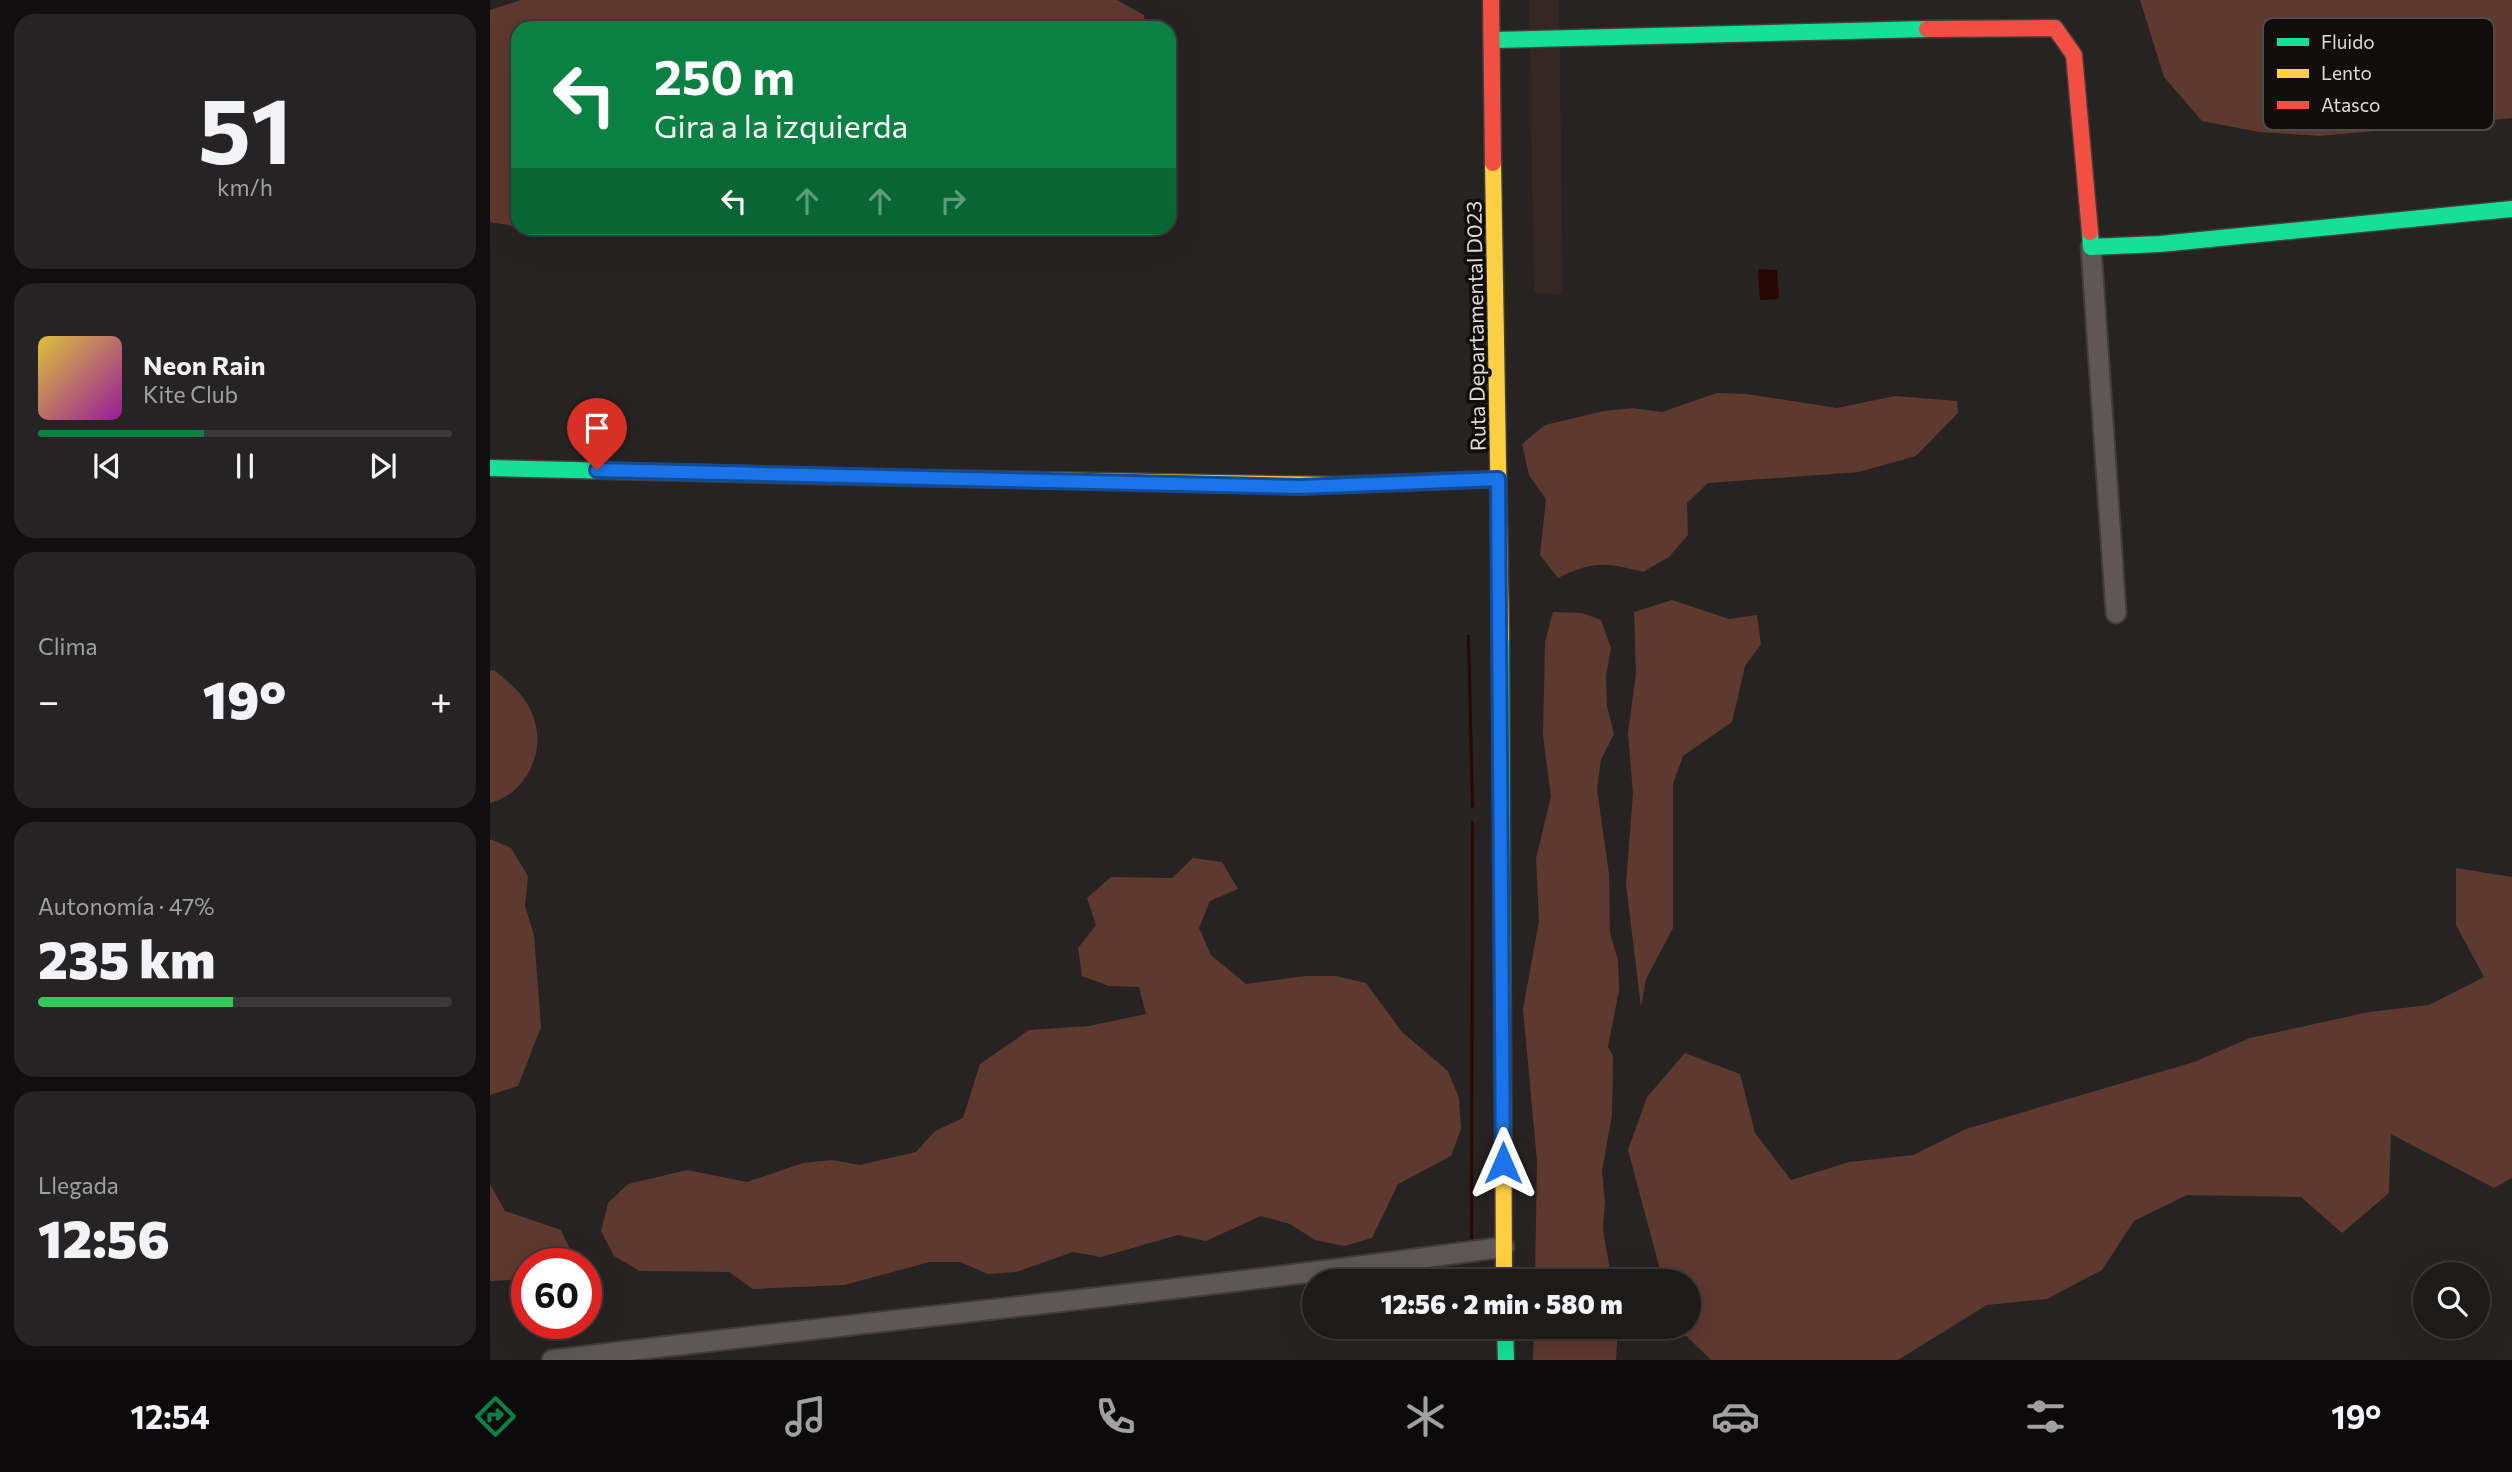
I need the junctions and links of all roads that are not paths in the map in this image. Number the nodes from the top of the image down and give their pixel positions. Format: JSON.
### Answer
{"nodes":[{"id":1,"x":1491,"y":0,"type":"edge"},
{"id":2,"x":1492,"y":40,"type":"junction"},
{"id":3,"x":2512,"y":209,"type":"edge"},
{"id":4,"x":2091,"y":247,"type":"junction"},
{"id":5,"x":490,"y":468,"type":"edge"},
{"id":6,"x":1498,"y":479,"type":"junction"},
{"id":7,"x":2116,"y":613,"type":"dead end"},
{"id":8,"x":1504,"y":1247,"type":"junction"},
{"id":9,"x":1504,"y":1269,"type":"edge"},
{"id":10,"x":1505,"y":1339,"type":"edge"},
{"id":11,"x":552,"y":1360,"type":"edge"},
{"id":12,"x":1506,"y":1360,"type":"edge"}],
"edges":[{"from":1,"to":2,"type":"street","name":"Ruta Departamental D023"},
{"from":2,"to":4,"type":"street"},
{"from":2,"to":6,"type":"street","name":"Ruta Departamental D023"},
{"from":3,"to":4,"type":"street"},
{"from":4,"to":7,"type":"street"},
{"from":5,"to":6,"type":"street"},
{"from":6,"to":8,"type":"street","name":"Ruta Departamental D023"},
{"from":8,"to":9,"type":"street","name":"Ruta Departamental D023"},
{"from":8,"to":11,"type":"street"},
{"from":10,"to":12,"type":"street"}]}
